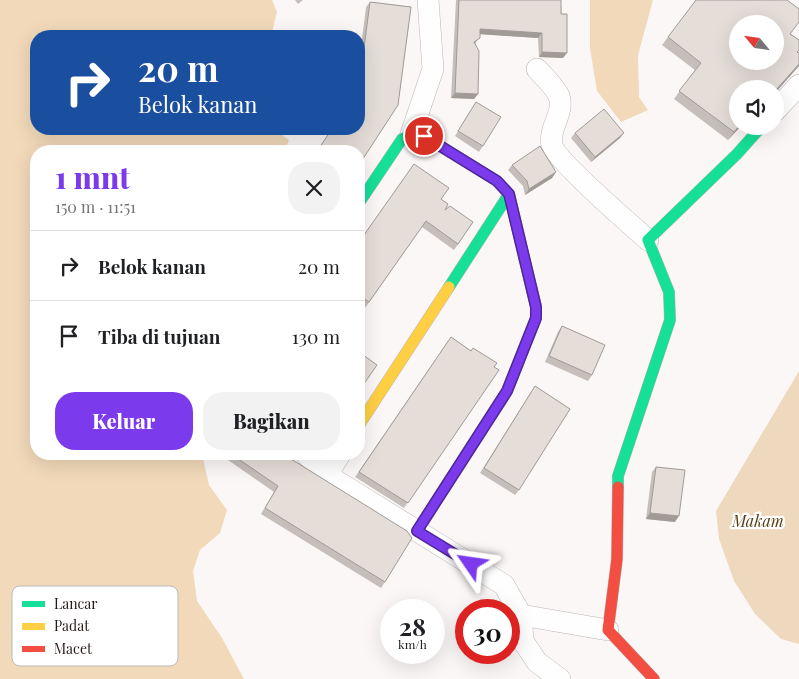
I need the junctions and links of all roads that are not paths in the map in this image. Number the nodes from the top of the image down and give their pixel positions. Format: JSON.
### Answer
{"nodes":[{"id":1,"x":428,"y":0,"type":"edge"},
{"id":2,"x":537,"y":69,"type":"dead end"},
{"id":3,"x":799,"y":84,"type":"edge"},
{"id":4,"x":784,"y":101,"type":"edge"},
{"id":5,"x":411,"y":134,"type":"junction"},
{"id":6,"x":754,"y":135,"type":"edge"},
{"id":7,"x":365,"y":194,"type":"edge"},
{"id":8,"x":509,"y":194,"type":"junction"},
{"id":9,"x":648,"y":240,"type":"junction"},
{"id":10,"x":365,"y":416,"type":"edge"},
{"id":11,"x":312,"y":460,"type":"edge"},
{"id":12,"x":336,"y":460,"type":"edge"},
{"id":13,"x":327,"y":475,"type":"junction"},
{"id":14,"x":417,"y":531,"type":"junction"},
{"id":15,"x":521,"y":615,"type":"junction"},
{"id":16,"x":608,"y":630,"type":"junction"},
{"id":17,"x":560,"y":679,"type":"edge"},
{"id":18,"x":654,"y":679,"type":"edge"}],
"edges":[{"from":1,"to":5,"type":"street"},
{"from":2,"to":9,"type":"street"},
{"from":3,"to":4,"type":"street"},
{"from":5,"to":7,"type":"street"},
{"from":5,"to":8,"type":"street"},
{"from":6,"to":9,"type":"street"},
{"from":8,"to":10,"type":"street"},
{"from":8,"to":14,"type":"street"},
{"from":9,"to":16,"type":"street"},
{"from":11,"to":13,"type":"street"},
{"from":12,"to":13,"type":"street"},
{"from":13,"to":14,"type":"street"},
{"from":14,"to":15,"type":"street"},
{"from":15,"to":16,"type":"street"},
{"from":15,"to":17,"type":"street"},
{"from":16,"to":18,"type":"street"}]}
